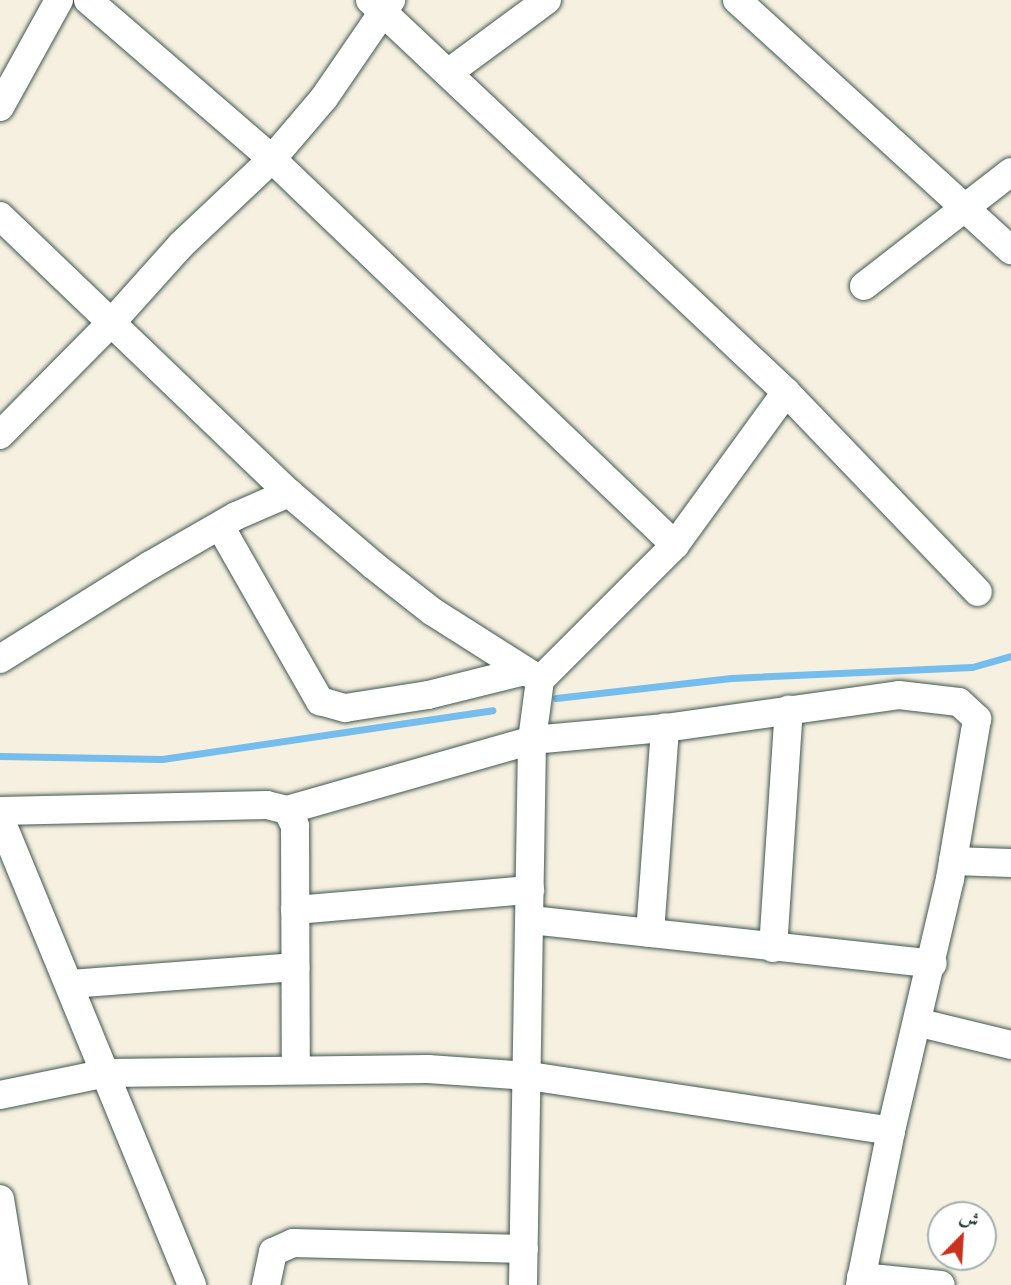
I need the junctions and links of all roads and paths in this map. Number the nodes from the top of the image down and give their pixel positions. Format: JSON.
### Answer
{"nodes":[{"id":1,"x":59,"y":0,"type":"edge"},
{"id":2,"x":88,"y":0,"type":"edge"},
{"id":3,"x":547,"y":0,"type":"edge"},
{"id":4,"x":737,"y":0,"type":"edge"},
{"id":5,"x":381,"y":4,"type":"edge"},
{"id":6,"x":447,"y":73,"type":"junction"},
{"id":7,"x":0,"y":107,"type":"edge"},
{"id":8,"x":272,"y":159,"type":"junction"},
{"id":9,"x":1011,"y":172,"type":"edge"},
{"id":10,"x":966,"y":206,"type":"junction"},
{"id":11,"x":0,"y":216,"type":"edge"},
{"id":12,"x":1011,"y":250,"type":"edge"},
{"id":13,"x":864,"y":286,"type":"dead end"},
{"id":14,"x":111,"y":323,"type":"junction"},
{"id":15,"x":786,"y":392,"type":"junction"},
{"id":16,"x":0,"y":435,"type":"edge"},
{"id":17,"x":289,"y":493,"type":"junction"},
{"id":18,"x":220,"y":526,"type":"junction"},
{"id":19,"x":675,"y":545,"type":"junction"},
{"id":20,"x":978,"y":592,"type":"dead end"},
{"id":21,"x":0,"y":659,"type":"edge"},
{"id":22,"x":532,"y":675,"type":"junction"},
{"id":23,"x":789,"y":710,"type":"junction"},
{"id":24,"x":664,"y":728,"type":"junction"},
{"id":25,"x":532,"y":740,"type":"junction"},
{"id":26,"x":287,"y":810,"type":"junction"},
{"id":27,"x":0,"y":811,"type":"edge"},
{"id":28,"x":0,"y":818,"type":"edge"},
{"id":29,"x":953,"y":861,"type":"junction"},
{"id":30,"x":1011,"y":863,"type":"edge"},
{"id":31,"x":530,"y":890,"type":"junction"},
{"id":32,"x":295,"y":910,"type":"junction"},
{"id":33,"x":531,"y":920,"type":"junction"},
{"id":34,"x":650,"y":933,"type":"junction"},
{"id":35,"x":773,"y":948,"type":"junction"},
{"id":36,"x":933,"y":964,"type":"junction"},
{"id":37,"x":295,"y":967,"type":"junction"},
{"id":38,"x":71,"y":984,"type":"junction"},
{"id":39,"x":920,"y":1023,"type":"junction"},
{"id":40,"x":1011,"y":1045,"type":"edge"},
{"id":41,"x":296,"y":1069,"type":"junction"},
{"id":42,"x":107,"y":1073,"type":"junction"},
{"id":43,"x":529,"y":1076,"type":"junction"},
{"id":44,"x":0,"y":1095,"type":"edge"},
{"id":45,"x":891,"y":1131,"type":"junction"},
{"id":46,"x":0,"y":1199,"type":"edge"},
{"id":47,"x":524,"y":1249,"type":"junction"},
{"id":48,"x":861,"y":1281,"type":"edge"},
{"id":49,"x":14,"y":1285,"type":"edge"},
{"id":50,"x":192,"y":1285,"type":"edge"},
{"id":51,"x":266,"y":1285,"type":"edge"},
{"id":52,"x":523,"y":1285,"type":"edge"},
{"id":53,"x":942,"y":1285,"type":"edge"}],
"edges":[{"from":1,"to":7,"type":"street"},
{"from":2,"to":8,"type":"street"},
{"from":3,"to":6,"type":"street"},
{"from":4,"to":10,"type":"street"},
{"from":5,"to":6,"type":"street"},
{"from":5,"to":8,"type":"street"},
{"from":6,"to":15,"type":"street"},
{"from":8,"to":14,"type":"street"},
{"from":8,"to":19,"type":"street"},
{"from":9,"to":10,"type":"street"},
{"from":10,"to":12,"type":"street"},
{"from":10,"to":13,"type":"street"},
{"from":11,"to":14,"type":"street"},
{"from":14,"to":16,"type":"street"},
{"from":14,"to":17,"type":"street"},
{"from":15,"to":19,"type":"street"},
{"from":15,"to":20,"type":"street"},
{"from":17,"to":18,"type":"street"},
{"from":17,"to":22,"type":"street"},
{"from":18,"to":21,"type":"street"},
{"from":18,"to":22,"type":"street"},
{"from":19,"to":22,"type":"street"},
{"from":22,"to":25,"type":"street"},
{"from":23,"to":24,"type":"street"},
{"from":23,"to":29,"type":"street"},
{"from":23,"to":35,"type":"street"},
{"from":24,"to":25,"type":"street"},
{"from":24,"to":34,"type":"street"},
{"from":25,"to":26,"type":"street"},
{"from":25,"to":31,"type":"street"},
{"from":26,"to":27,"type":"street"},
{"from":26,"to":32,"type":"street"},
{"from":28,"to":38,"type":"street"},
{"from":29,"to":30,"type":"street"},
{"from":29,"to":36,"type":"street"},
{"from":31,"to":32,"type":"street"},
{"from":31,"to":33,"type":"street"},
{"from":32,"to":37,"type":"street"},
{"from":33,"to":34,"type":"street"},
{"from":33,"to":43,"type":"street"},
{"from":34,"to":35,"type":"street"},
{"from":35,"to":36,"type":"street"},
{"from":36,"to":39,"type":"street"},
{"from":37,"to":38,"type":"street"},
{"from":37,"to":41,"type":"street"},
{"from":38,"to":42,"type":"street"},
{"from":39,"to":40,"type":"street"},
{"from":39,"to":45,"type":"street"},
{"from":41,"to":42,"type":"street"},
{"from":41,"to":43,"type":"street"},
{"from":42,"to":44,"type":"street"},
{"from":42,"to":50,"type":"street"},
{"from":43,"to":45,"type":"street"},
{"from":43,"to":47,"type":"street"},
{"from":45,"to":48,"type":"street"},
{"from":46,"to":49,"type":"street"},
{"from":47,"to":51,"type":"street"},
{"from":47,"to":52,"type":"street"},
{"from":48,"to":53,"type":"street"}]}
